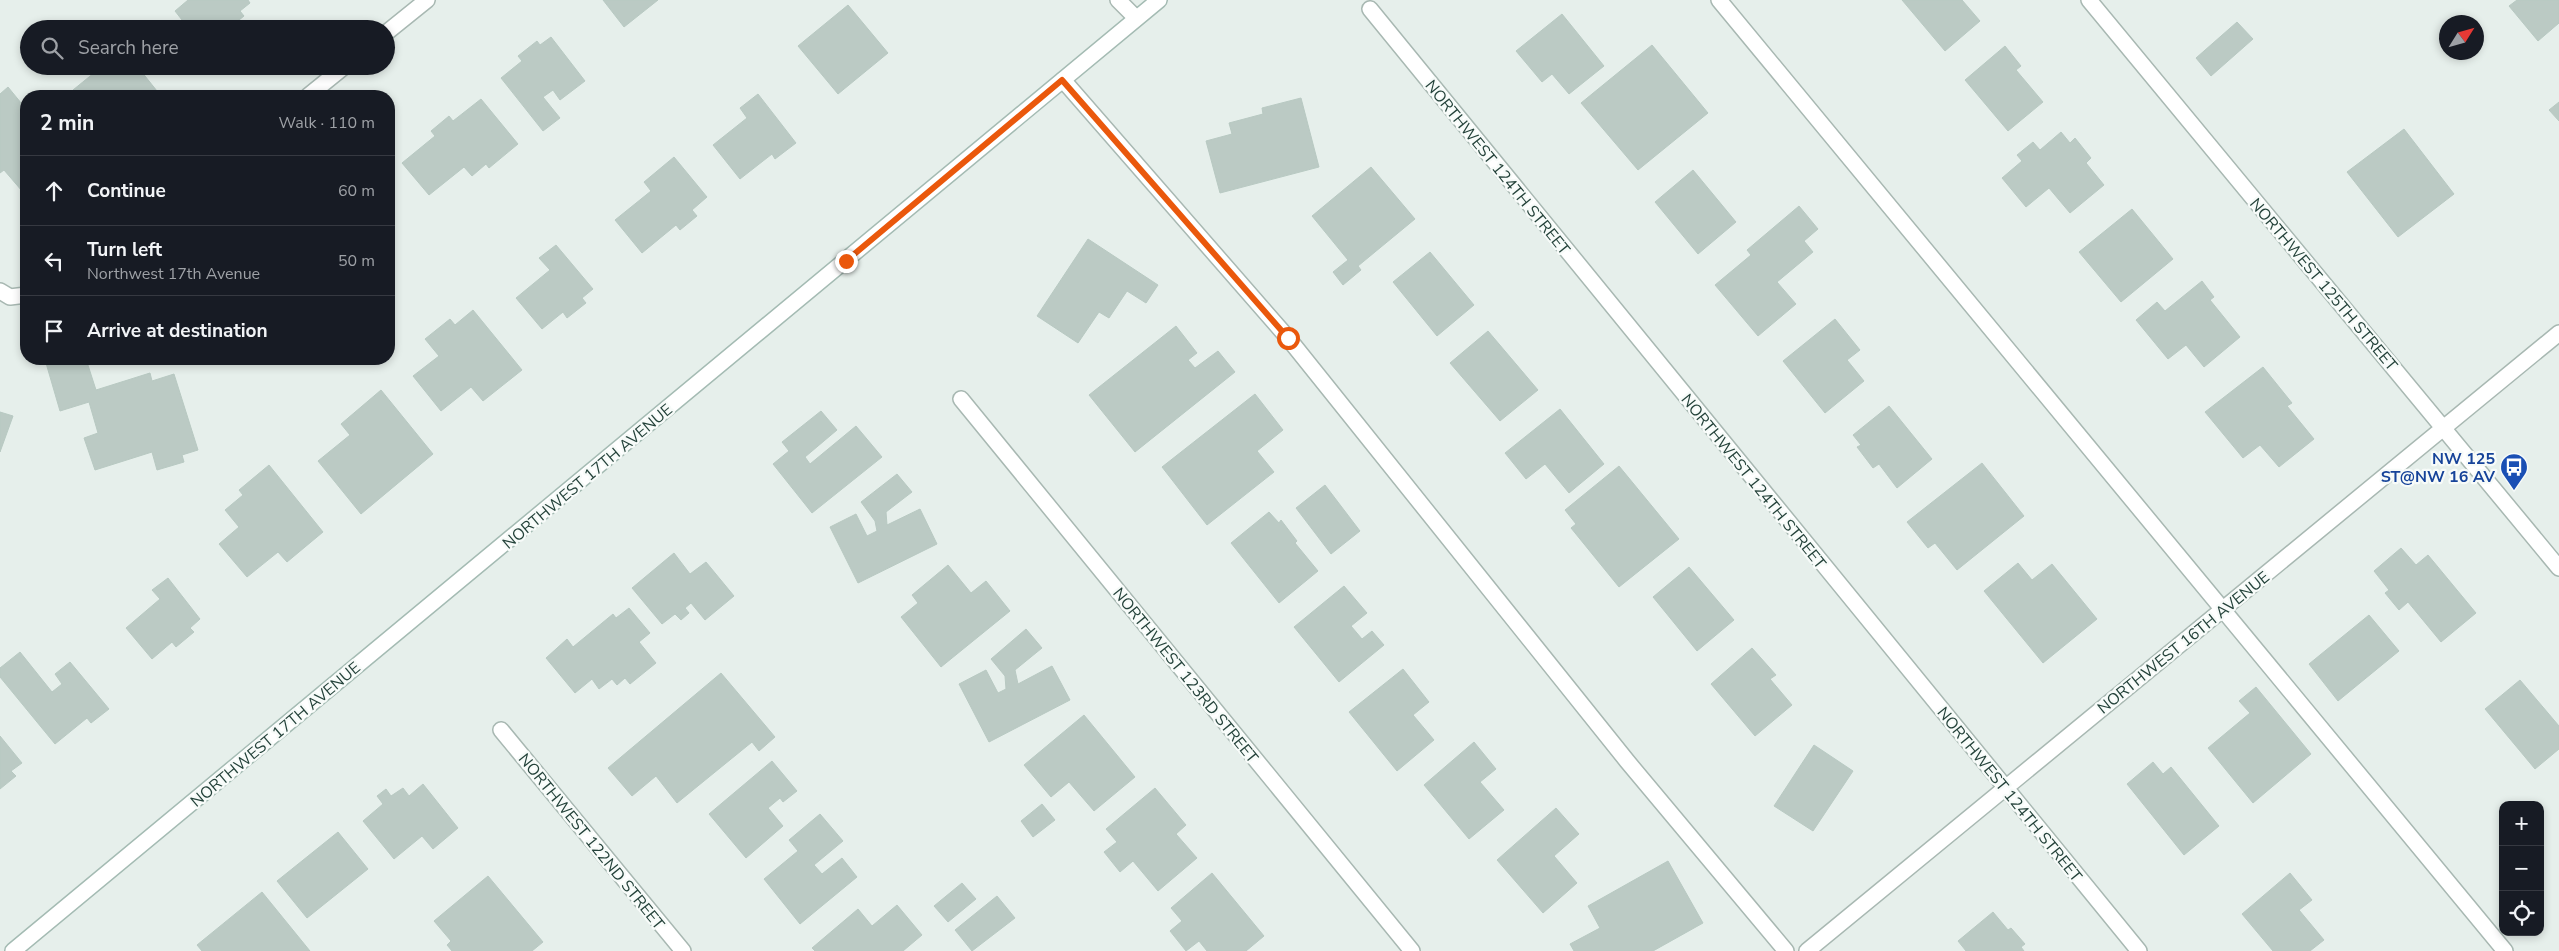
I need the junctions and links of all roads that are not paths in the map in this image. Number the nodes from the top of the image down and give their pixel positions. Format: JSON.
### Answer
{"nodes":[{"id":1,"x":427,"y":0,"type":"edge"},
{"id":2,"x":1118,"y":0,"type":"edge"},
{"id":3,"x":1159,"y":0,"type":"edge"},
{"id":4,"x":1719,"y":0,"type":"edge"},
{"id":5,"x":2088,"y":0,"type":"edge"},
{"id":6,"x":1370,"y":9,"type":"dead end"},
{"id":7,"x":1136,"y":18,"type":"junction"},
{"id":8,"x":395,"y":26,"type":"edge"},
{"id":9,"x":334,"y":75,"type":"edge"},
{"id":10,"x":1062,"y":80,"type":"junction"},
{"id":11,"x":315,"y":90,"type":"edge"},
{"id":12,"x":5,"y":294,"type":"edge"},
{"id":13,"x":20,"y":295,"type":"edge"},
{"id":14,"x":2559,"y":333,"type":"edge"},
{"id":15,"x":961,"y":399,"type":"dead end"},
{"id":16,"x":2445,"y":428,"type":"junction"},
{"id":17,"x":2559,"y":568,"type":"edge"},
{"id":18,"x":2223,"y":610,"type":"junction"},
{"id":19,"x":501,"y":730,"type":"dead end"},
{"id":20,"x":2004,"y":788,"type":"junction"},
{"id":21,"x":13,"y":951,"type":"edge"},
{"id":22,"x":683,"y":951,"type":"edge"},
{"id":23,"x":1412,"y":951,"type":"edge"},
{"id":24,"x":1786,"y":951,"type":"edge"},
{"id":25,"x":1807,"y":951,"type":"edge"},
{"id":26,"x":2139,"y":951,"type":"edge"},
{"id":27,"x":2505,"y":951,"type":"edge"}],
"edges":[{"from":1,"to":8,"type":"street"},
{"from":2,"to":7,"type":"street"},
{"from":3,"to":7,"type":"street","name":"NORTHWEST 17TH AVENUE"},
{"from":4,"to":18,"type":"street"},
{"from":5,"to":16,"type":"street","name":"NORTHWEST 125TH STREET"},
{"from":6,"to":20,"type":"street","name":"NORTHWEST 124TH STREET"},
{"from":7,"to":10,"type":"street","name":"NORTHWEST 17TH AVENUE"},
{"from":9,"to":11,"type":"street"},
{"from":10,"to":21,"type":"street","name":"NORTHWEST 17TH AVENUE"},
{"from":10,"to":24,"type":"street"},
{"from":12,"to":13,"type":"street"},
{"from":14,"to":16,"type":"street","name":"NORTHWEST 16TH AVENUE"},
{"from":15,"to":23,"type":"street","name":"NORTHWEST 123RD STREET"},
{"from":16,"to":17,"type":"street","name":"NORTHWEST 125TH STREET"},
{"from":16,"to":18,"type":"street","name":"NORTHWEST 16TH AVENUE"},
{"from":18,"to":20,"type":"street","name":"NORTHWEST 16TH AVENUE"},
{"from":18,"to":27,"type":"street"},
{"from":19,"to":22,"type":"street","name":"NORTHWEST 122ND STREET"},
{"from":20,"to":25,"type":"street","name":"NORTHWEST 16TH AVENUE"},
{"from":20,"to":26,"type":"street","name":"NORTHWEST 124TH STREET"}]}
